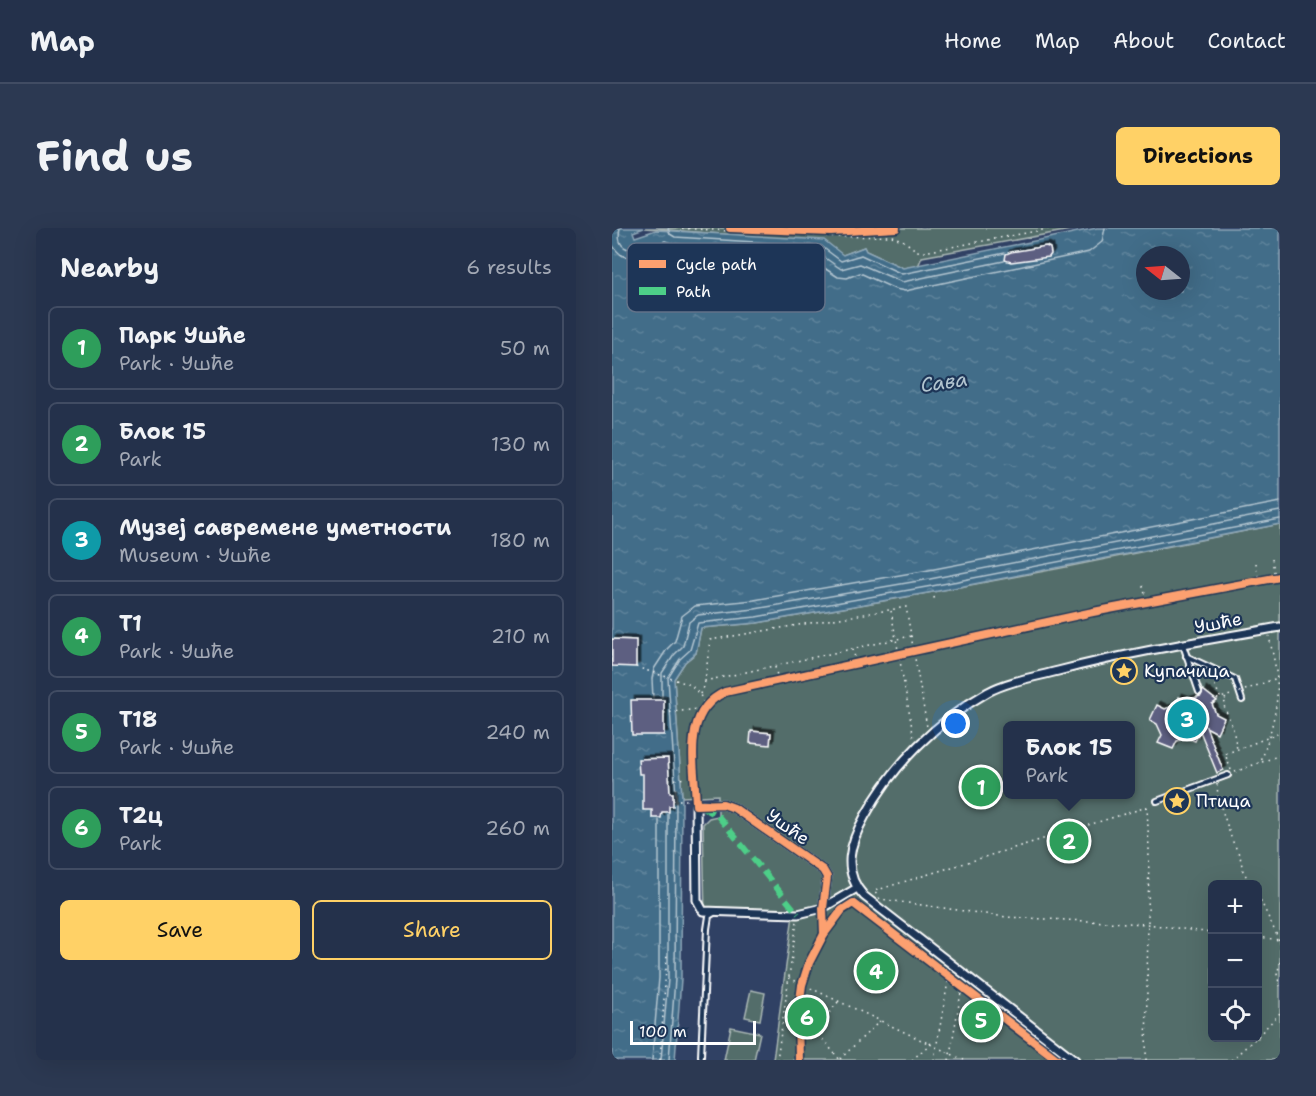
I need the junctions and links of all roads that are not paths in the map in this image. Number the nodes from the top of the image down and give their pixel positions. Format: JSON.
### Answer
{"nodes":[{"id":1,"x":1280,"y":627,"type":"edge"},
{"id":2,"x":1183,"y":645,"type":"junction"},
{"id":3,"x":1186,"y":656,"type":"junction"},
{"id":4,"x":1199,"y":692,"type":"dead end"},
{"id":5,"x":1242,"y":700,"type":"dead end"},
{"id":6,"x":1231,"y":774,"type":"road end"},
{"id":7,"x":1157,"y":801,"type":"road end"},
{"id":8,"x":857,"y":888,"type":"junction"},
{"id":9,"x":823,"y":908,"type":"junction"},
{"id":10,"x":717,"y":912,"type":"junction"},
{"id":11,"x":701,"y":1056,"type":"dead end"},
{"id":12,"x":1075,"y":1060,"type":"edge"}],
"edges":[{"from":1,"to":2,"type":"street","name":"Ушће"},
{"from":2,"to":3,"type":"lane"},
{"from":2,"to":8,"type":"street","name":"Ушће"},
{"from":3,"to":4,"type":"lane"},
{"from":3,"to":5,"type":"lane"},
{"from":6,"to":7,"type":"lane"},
{"from":8,"to":9,"type":"street"},
{"from":8,"to":12,"type":"street"},
{"from":9,"to":10,"type":"street"},
{"from":9,"to":10,"type":"street","name":"Ушће"},
{"from":10,"to":11,"type":"lane"}]}
